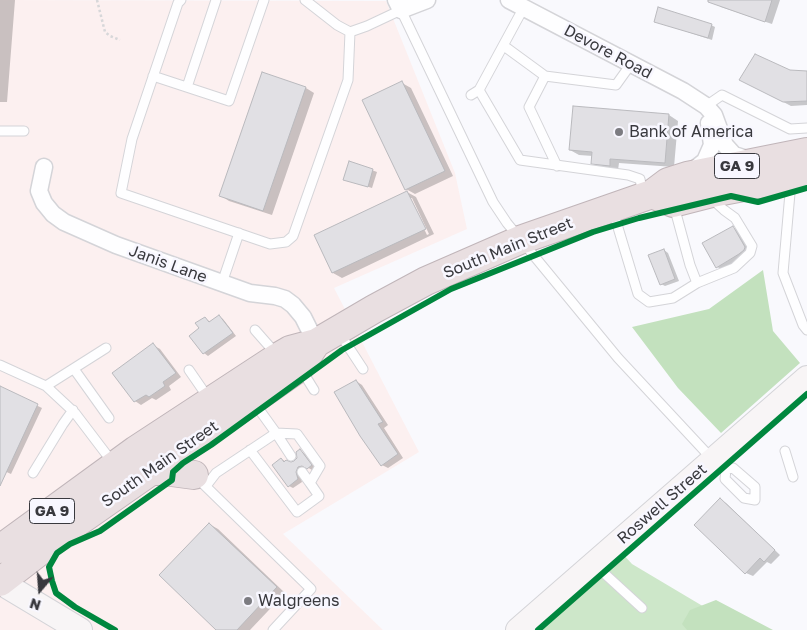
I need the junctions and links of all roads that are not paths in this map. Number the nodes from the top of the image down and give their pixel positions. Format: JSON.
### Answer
{"nodes":[{"id":1,"x":181,"y":0,"type":"edge"},
{"id":2,"x":216,"y":0,"type":"edge"},
{"id":3,"x":264,"y":0,"type":"edge"},
{"id":4,"x":305,"y":0,"type":"edge"},
{"id":5,"x":426,"y":0,"type":"edge"},
{"id":6,"x":509,"y":0,"type":"edge"},
{"id":7,"x":398,"y":5,"type":"edge"},
{"id":8,"x":524,"y":7,"type":"junction"},
{"id":9,"x":350,"y":32,"type":"junction"},
{"id":10,"x":504,"y":46,"type":"junction"},
{"id":11,"x":631,"y":64,"type":"junction"},
{"id":12,"x":153,"y":76,"type":"junction"},
{"id":13,"x":545,"y":76,"type":"junction"},
{"id":14,"x":187,"y":87,"type":"junction"},
{"id":15,"x":706,"y":106,"type":"junction"},
{"id":16,"x":807,"y":128,"type":"edge"},
{"id":17,"x":0,"y":131,"type":"edge"},
{"id":18,"x":24,"y":131,"type":"dead end"},
{"id":19,"x":807,"y":152,"type":"edge"},
{"id":20,"x":757,"y":162,"type":"junction"},
{"id":21,"x":557,"y":166,"type":"junction"},
{"id":22,"x":44,"y":167,"type":"dead end"},
{"id":23,"x":687,"y":176,"type":"junction"},
{"id":24,"x":797,"y":177,"type":"edge"},
{"id":25,"x":712,"y":193,"type":"junction"},
{"id":26,"x":656,"y":198,"type":"junction"},
{"id":27,"x":612,"y":208,"type":"junction"},
{"id":28,"x":239,"y":233,"type":"junction"},
{"id":29,"x":520,"y":240,"type":"junction"},
{"id":30,"x":222,"y":283,"type":"junction"},
{"id":31,"x":697,"y":283,"type":"junction"},
{"id":32,"x":255,"y":330,"type":"dead end"},
{"id":33,"x":807,"y":330,"type":"edge"},
{"id":34,"x":327,"y":337,"type":"junction"},
{"id":35,"x":106,"y":348,"type":"dead end"},
{"id":36,"x":289,"y":362,"type":"junction"},
{"id":37,"x":0,"y":365,"type":"edge"},
{"id":38,"x":74,"y":369,"type":"junction"},
{"id":39,"x":363,"y":369,"type":"dead end"},
{"id":40,"x":189,"y":370,"type":"dead end"},
{"id":41,"x":807,"y":378,"type":"edge"},
{"id":42,"x":46,"y":386,"type":"junction"},
{"id":43,"x":314,"y":390,"type":"dead end"},
{"id":44,"x":210,"y":400,"type":"junction"},
{"id":45,"x":252,"y":400,"type":"junction"},
{"id":46,"x":73,"y":410,"type":"junction"},
{"id":47,"x":110,"y":418,"type":"dead end"},
{"id":48,"x":276,"y":433,"type":"junction"},
{"id":49,"x":250,"y":450,"type":"junction"},
{"id":50,"x":785,"y":451,"type":"dead end"},
{"id":51,"x":176,"y":453,"type":"junction"},
{"id":52,"x":291,"y":456,"type":"dead end"},
{"id":53,"x":114,"y":465,"type":"junction"},
{"id":54,"x":719,"y":465,"type":"junction"},
{"id":55,"x":149,"y":471,"type":"junction"},
{"id":56,"x":302,"y":472,"type":"dead end"},
{"id":57,"x":33,"y":473,"type":"dead end"},
{"id":58,"x":793,"y":477,"type":"dead end"},
{"id":59,"x":200,"y":481,"type":"junction"},
{"id":60,"x":310,"y":483,"type":"junction"},
{"id":61,"x":0,"y":549,"type":"edge"},
{"id":62,"x":594,"y":564,"type":"junction"},
{"id":63,"x":0,"y":582,"type":"edge"},
{"id":64,"x":642,"y":608,"type":"dead end"},
{"id":65,"x":80,"y":630,"type":"edge"},
{"id":66,"x":272,"y":630,"type":"edge"},
{"id":67,"x":518,"y":630,"type":"edge"}],
"edges":[{"from":1,"to":12,"type":"lane"},
{"from":2,"to":14,"type":"lane"},
{"from":3,"to":14,"type":"lane"},
{"from":4,"to":9,"type":"lane"},
{"from":5,"to":7,"type":"street"},
{"from":6,"to":8,"type":"street","name":"Devore Road"},
{"from":7,"to":9,"type":"lane"},
{"from":7,"to":29,"type":"lane"},
{"from":8,"to":10,"type":"lane"},
{"from":8,"to":11,"type":"street","name":"Devore Road"},
{"from":9,"to":28,"type":"lane"},
{"from":10,"to":13,"type":"lane"},
{"from":10,"to":21,"type":"lane"},
{"from":11,"to":13,"type":"lane"},
{"from":11,"to":15,"type":"street","name":"Devore Road"},
{"from":12,"to":14,"type":"lane"},
{"from":12,"to":28,"type":"lane"},
{"from":13,"to":21,"type":"lane"},
{"from":15,"to":16,"type":"lane"},
{"from":15,"to":20,"type":"street","name":"Devore Road"},
{"from":15,"to":23,"type":"street"},
{"from":17,"to":18,"type":"lane"},
{"from":19,"to":20,"type":"highway","name":"South Main Street","number":"GA 9"},
{"from":20,"to":23,"type":"highway","name":"South Main Street","number":"GA 9"},
{"from":21,"to":26,"type":"lane"},
{"from":22,"to":30,"type":"street","name":"Janis Lane"},
{"from":23,"to":26,"type":"highway","name":"South Main Street","number":"GA 9"},
{"from":24,"to":25,"type":"highway","name":"South Main Street","number":"GA 9"},
{"from":24,"to":33,"type":"lane"},
{"from":25,"to":26,"type":"highway","name":"South Main Street","number":"GA 9"},
{"from":25,"to":31,"type":"lane"},
{"from":26,"to":27,"type":"highway","name":"South Main Street","number":"GA 9"},
{"from":26,"to":31,"type":"lane"},
{"from":27,"to":29,"type":"highway","name":"South Main Street","number":"GA 9"},
{"from":27,"to":31,"type":"lane"},
{"from":28,"to":30,"type":"lane"},
{"from":29,"to":34,"type":"highway","name":"South Main Street","number":"GA 9"},
{"from":29,"to":54,"type":"lane"},
{"from":30,"to":34,"type":"street","name":"Janis Lane"},
{"from":32,"to":36,"type":"lane"},
{"from":34,"to":36,"type":"highway","name":"South Main Street","number":"GA 9"},
{"from":34,"to":39,"type":"lane"},
{"from":35,"to":38,"type":"lane"},
{"from":36,"to":43,"type":"lane"},
{"from":36,"to":44,"type":"highway","name":"South Main Street","number":"GA 9"},
{"from":36,"to":45,"type":"highway","name":"South Main Street","number":"GA 9"},
{"from":37,"to":42,"type":"lane"},
{"from":38,"to":42,"type":"lane"},
{"from":38,"to":47,"type":"lane"},
{"from":40,"to":44,"type":"lane"},
{"from":41,"to":54,"type":"street","name":"Roswell Street"},
{"from":42,"to":46,"type":"lane"},
{"from":44,"to":53,"type":"highway","name":"South Main Street","number":"GA 9"},
{"from":45,"to":48,"type":"lane"},
{"from":45,"to":51,"type":"highway","name":"South Main Street","number":"GA 9"},
{"from":46,"to":53,"type":"lane"},
{"from":46,"to":57,"type":"lane"},
{"from":48,"to":49,"type":"lane"},
{"from":48,"to":52,"type":"lane"},
{"from":48,"to":60,"type":"lane"},
{"from":49,"to":59,"type":"lane"},
{"from":49,"to":60,"type":"lane"},
{"from":50,"to":58,"type":"lane"},
{"from":51,"to":55,"type":"highway","name":"South Main Street","number":"GA 9"},
{"from":51,"to":59,"type":"lane"},
{"from":53,"to":61,"type":"highway","name":"South Main Street","number":"GA 9"},
{"from":54,"to":62,"type":"street","name":"Roswell Street"},
{"from":55,"to":59,"type":"highway"},
{"from":55,"to":63,"type":"highway","name":"South Main Street","number":"GA 9"},
{"from":56,"to":60,"type":"lane"},
{"from":59,"to":66,"type":"lane"},
{"from":62,"to":64,"type":"lane"},
{"from":62,"to":67,"type":"street","name":"Roswell Street"},
{"from":63,"to":65,"type":"street"}]}
